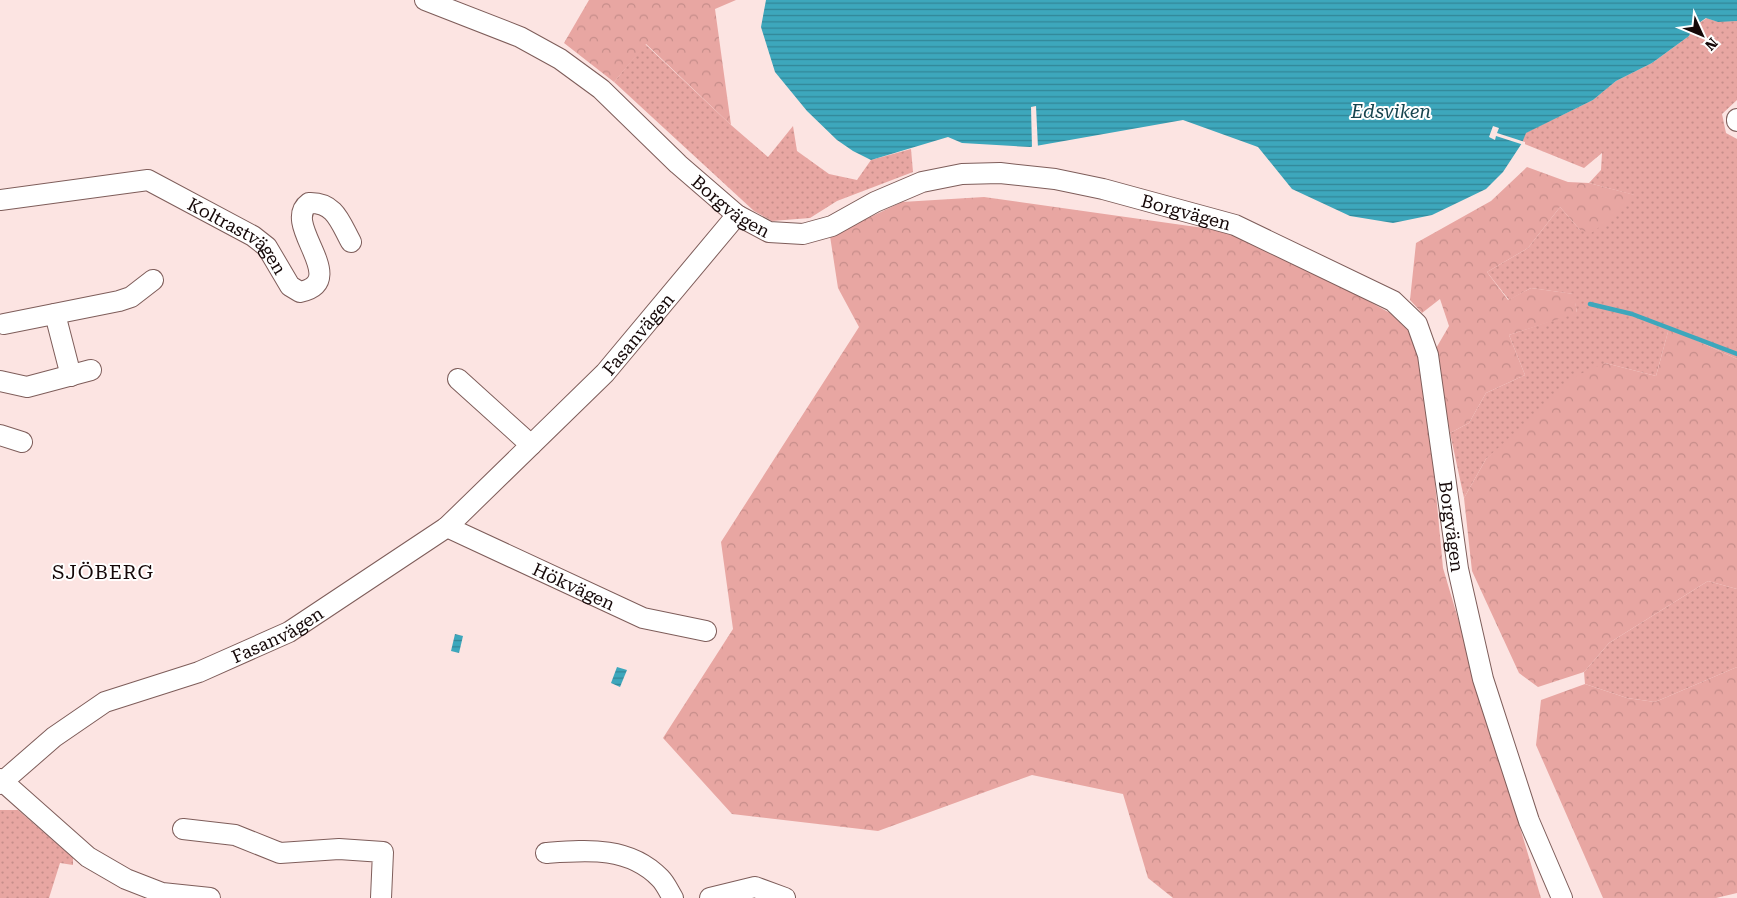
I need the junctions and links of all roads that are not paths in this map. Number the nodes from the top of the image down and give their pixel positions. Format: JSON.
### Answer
{"nodes":[{"id":1,"x":425,"y":0,"type":"edge"},
{"id":2,"x":0,"y":200,"type":"edge"},
{"id":3,"x":737,"y":216,"type":"junction"},
{"id":4,"x":351,"y":242,"type":"dead end"},
{"id":5,"x":152,"y":280,"type":"dead end"},
{"id":6,"x":55,"y":314,"type":"junction"},
{"id":7,"x":4,"y":324,"type":"dead end"},
{"id":8,"x":92,"y":370,"type":"dead end"},
{"id":9,"x":71,"y":376,"type":"junction"},
{"id":10,"x":458,"y":379,"type":"dead end"},
{"id":11,"x":0,"y":381,"type":"edge"},
{"id":12,"x":0,"y":435,"type":"edge"},
{"id":13,"x":22,"y":442,"type":"dead end"},
{"id":14,"x":531,"y":445,"type":"junction"},
{"id":15,"x":447,"y":527,"type":"junction"},
{"id":16,"x":706,"y":631,"type":"dead end"},
{"id":17,"x":1,"y":781,"type":"edge"},
{"id":18,"x":183,"y":829,"type":"dead end"},
{"id":19,"x":546,"y":853,"type":"dead end"},
{"id":20,"x":210,"y":898,"type":"edge"},
{"id":21,"x":381,"y":898,"type":"edge"},
{"id":22,"x":673,"y":898,"type":"edge"},
{"id":23,"x":710,"y":898,"type":"edge"},
{"id":24,"x":784,"y":898,"type":"edge"},
{"id":25,"x":1562,"y":898,"type":"edge"}],
"edges":[{"from":1,"to":3,"type":"street","name":"Borgvägen"},
{"from":2,"to":4,"type":"street","name":"Koltrastvägen"},
{"from":3,"to":14,"type":"street","name":"Fasanvägen"},
{"from":3,"to":25,"type":"street","name":"Borgvägen"},
{"from":5,"to":6,"type":"street"},
{"from":6,"to":7,"type":"street"},
{"from":6,"to":9,"type":"street"},
{"from":8,"to":9,"type":"street"},
{"from":9,"to":11,"type":"street"},
{"from":10,"to":14,"type":"street"},
{"from":12,"to":13,"type":"street"},
{"from":14,"to":15,"type":"street","name":"Fasanvägen"},
{"from":15,"to":16,"type":"street","name":"Hökvägen"},
{"from":15,"to":17,"type":"street","name":"Fasanvägen"},
{"from":17,"to":20,"type":"street"},
{"from":18,"to":21,"type":"street"},
{"from":19,"to":22,"type":"street"},
{"from":23,"to":24,"type":"street"}]}
